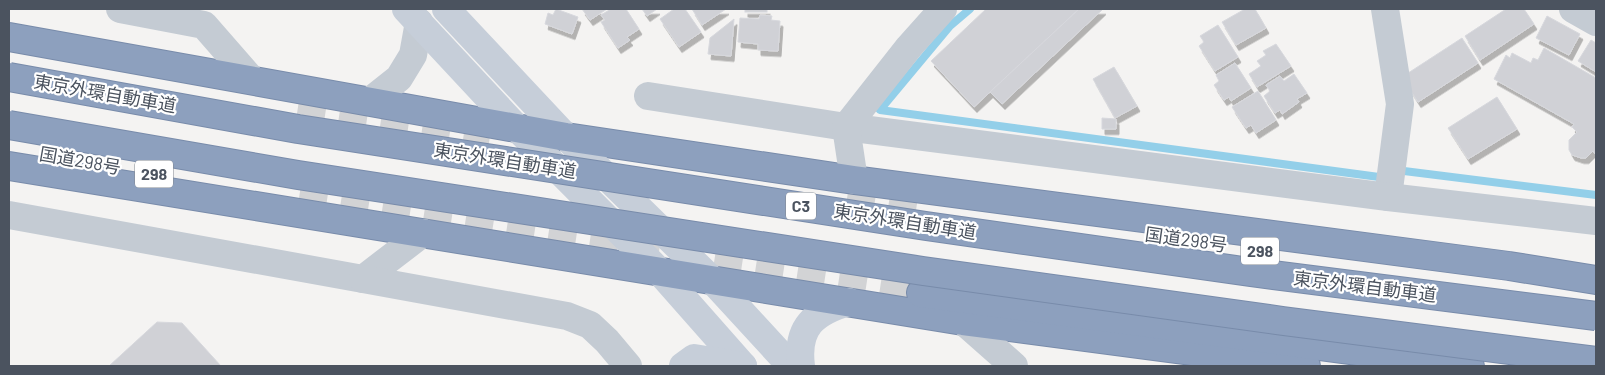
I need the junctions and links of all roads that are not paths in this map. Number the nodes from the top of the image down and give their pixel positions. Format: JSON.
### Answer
{"nodes":[{"id":1,"x":120,"y":9,"type":"edge"},
{"id":2,"x":446,"y":9,"type":"edge"},
{"id":3,"x":943,"y":9,"type":"edge"},
{"id":4,"x":1385,"y":9,"type":"edge"},
{"id":5,"x":1573,"y":9,"type":"edge"},
{"id":6,"x":412,"y":16,"type":"edge"},
{"id":7,"x":1596,"y":22,"type":"edge"},
{"id":8,"x":9,"y":37,"type":"edge"},
{"id":9,"x":9,"y":55,"type":"edge"},
{"id":10,"x":9,"y":77,"type":"edge"},
{"id":11,"x":252,"y":80,"type":"junction"},
{"id":12,"x":648,"y":96,"type":"dead end"},
{"id":13,"x":370,"y":100,"type":"junction"},
{"id":14,"x":298,"y":107,"type":"tunnel mouth"},
{"id":15,"x":9,"y":125,"type":"edge"},
{"id":16,"x":515,"y":126,"type":"junction"},
{"id":17,"x":846,"y":127,"type":"junction"},
{"id":18,"x":566,"y":137,"type":"junction"},
{"id":19,"x":9,"y":149,"type":"edge"},
{"id":20,"x":9,"y":166,"type":"edge"},
{"id":21,"x":854,"y":180,"type":"junction"},
{"id":22,"x":1388,"y":197,"type":"junction"},
{"id":23,"x":300,"y":198,"type":"tunnel mouth"},
{"id":24,"x":925,"y":204,"type":"tunnel mouth"},
{"id":25,"x":9,"y":216,"type":"edge"},
{"id":26,"x":1596,"y":221,"type":"edge"},
{"id":27,"x":423,"y":233,"type":"junction"},
{"id":28,"x":660,"y":272,"type":"junction"},
{"id":29,"x":363,"y":279,"type":"junction"},
{"id":30,"x":712,"y":280,"type":"junction"},
{"id":31,"x":1596,"y":280,"type":"edge"},
{"id":32,"x":921,"y":293,"type":"tunnel mouth"},
{"id":33,"x":1596,"y":293,"type":"edge"},
{"id":34,"x":849,"y":302,"type":"junction"},
{"id":35,"x":1596,"y":316,"type":"edge"},
{"id":36,"x":962,"y":321,"type":"junction"},
{"id":37,"x":1596,"y":362,"type":"edge"},
{"id":38,"x":628,"y":366,"type":"edge"},
{"id":39,"x":683,"y":366,"type":"edge"},
{"id":40,"x":743,"y":366,"type":"edge"},
{"id":41,"x":791,"y":366,"type":"edge"},
{"id":42,"x":801,"y":366,"type":"edge"},
{"id":43,"x":1014,"y":366,"type":"edge"},
{"id":44,"x":1306,"y":366,"type":"edge"},
{"id":45,"x":1470,"y":366,"type":"edge"}],
"edges":[{"from":1,"to":11,"type":"street"},
{"from":2,"to":18,"type":"street"},
{"from":3,"to":17,"type":"street"},
{"from":4,"to":22,"type":"street"},
{"from":5,"to":7,"type":"street"},
{"from":6,"to":13,"type":"street"},
{"from":6,"to":16,"type":"street"},
{"from":8,"to":11,"type":"highway"},
{"from":9,"to":14,"type":"highway"},
{"from":10,"to":35,"type":"highway","name":"東京外環自動車道","number":"C3","bridge":true},
{"from":11,"to":13,"type":"highway"},
{"from":12,"to":17,"type":"street"},
{"from":13,"to":16,"type":"highway"},
{"from":15,"to":37,"type":"highway","bridge":true},
{"from":16,"to":18,"type":"highway"},
{"from":16,"to":28,"type":"street"},
{"from":17,"to":21,"type":"street"},
{"from":17,"to":22,"type":"street"},
{"from":18,"to":21,"type":"highway"},
{"from":18,"to":30,"type":"street"},
{"from":19,"to":23,"type":"highway","name":"国道298号","number":"298"},
{"from":20,"to":27,"type":"highway"},
{"from":21,"to":31,"type":"highway"},
{"from":22,"to":26,"type":"street"},
{"from":24,"to":33,"type":"highway","name":"国道298号","number":"298"},
{"from":25,"to":29,"type":"street"},
{"from":27,"to":28,"type":"highway"},
{"from":27,"to":29,"type":"street"},
{"from":28,"to":30,"type":"highway"},
{"from":28,"to":40,"type":"street"},
{"from":29,"to":38,"type":"street"},
{"from":30,"to":34,"type":"highway"},
{"from":30,"to":41,"type":"street"},
{"from":32,"to":45,"type":"highway"},
{"from":34,"to":36,"type":"highway"},
{"from":34,"to":42,"type":"street"},
{"from":36,"to":43,"type":"street"},
{"from":36,"to":44,"type":"highway"},
{"from":39,"to":40,"type":"street"}]}
